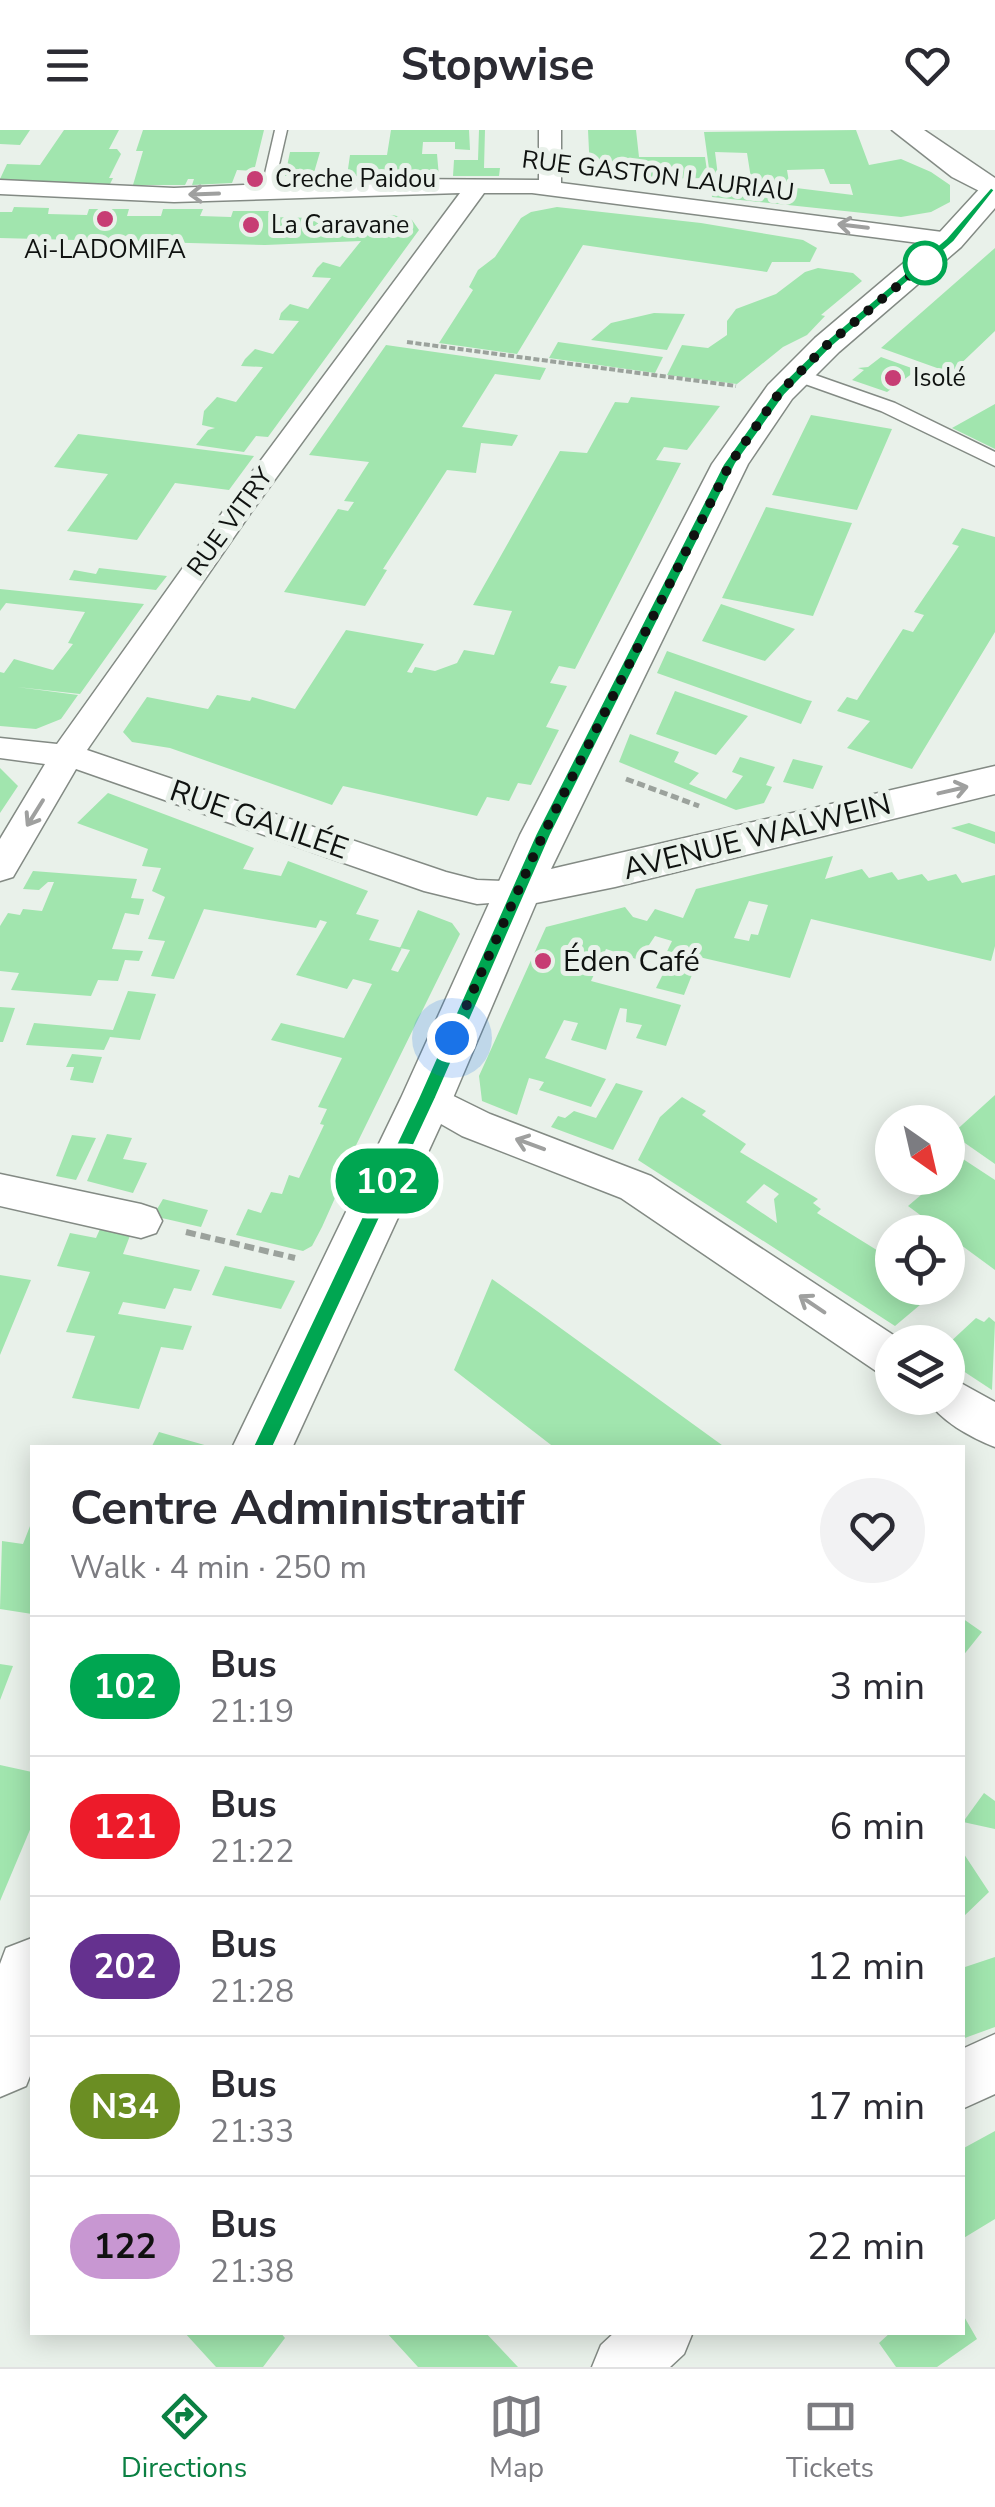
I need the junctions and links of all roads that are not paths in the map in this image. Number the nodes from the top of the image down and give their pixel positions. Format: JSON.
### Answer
{"nodes":[{"id":1,"x":280,"y":130,"type":"edge"},
{"id":2,"x":550,"y":130,"type":"edge"},
{"id":3,"x":906,"y":130,"type":"edge"},
{"id":4,"x":477,"y":186,"type":"junction"},
{"id":5,"x":0,"y":187,"type":"edge"},
{"id":6,"x":550,"y":187,"type":"junction"},
{"id":7,"x":995,"y":190,"type":"edge"},
{"id":8,"x":267,"y":192,"type":"junction"},
{"id":9,"x":950,"y":240,"type":"junction"},
{"id":10,"x":798,"y":375,"type":"junction"},
{"id":11,"x":995,"y":460,"type":"edge"},
{"id":12,"x":0,"y":748,"type":"edge"},
{"id":13,"x":67,"y":756,"type":"junction"},
{"id":14,"x":995,"y":780,"type":"edge"},
{"id":15,"x":0,"y":869,"type":"edge"},
{"id":16,"x":518,"y":891,"type":"junction"},
{"id":17,"x":427,"y":1098,"type":"junction"},
{"id":18,"x":0,"y":1190,"type":"edge"},
{"id":19,"x":141,"y":1221,"type":"road end"},
{"id":20,"x":875,"y":1347,"type":"edge"},
{"id":21,"x":965,"y":1407,"type":"edge"},
{"id":22,"x":995,"y":1427,"type":"edge"},
{"id":23,"x":263,"y":1445,"type":"edge"},
{"id":24,"x":30,"y":1979,"type":"edge"},
{"id":25,"x":0,"y":2060,"type":"edge"},
{"id":26,"x":995,"y":2063,"type":"edge"},
{"id":27,"x":965,"y":2078,"type":"edge"},
{"id":28,"x":659,"y":2335,"type":"edge"},
{"id":29,"x":623,"y":2367,"type":"edge"}],
"edges":[{"from":1,"to":8,"type":"lane"},
{"from":2,"to":6,"type":"street"},
{"from":3,"to":7,"type":"main road"},
{"from":4,"to":6,"type":"street","name":"RUE GASTON LAURIAU"},
{"from":4,"to":8,"type":"street","name":"RUE GASTON LAURIAU"},
{"from":4,"to":13,"type":"street","name":"RUE VITRY"},
{"from":8,"to":5,"type":"street","name":"RUE GASTON LAURIAU","one_way":true},
{"from":9,"to":6,"type":"street","name":"RUE GASTON LAURIAU","one_way":true},
{"from":7,"to":9,"type":"main road"},
{"from":9,"to":10,"type":"main road"},
{"from":10,"to":11,"type":"street"},
{"from":10,"to":16,"type":"main road"},
{"from":12,"to":13,"type":"street","name":"RUE GALILÉE"},
{"from":13,"to":15,"type":"street","name":"RUE VITRY","one_way":true},
{"from":13,"to":16,"type":"street","name":"RUE GALILÉE"},
{"from":16,"to":14,"type":"main road","name":"AVENUE WALWEIN","one_way":true},
{"from":16,"to":17,"type":"main road"},
{"from":20,"to":17,"type":"street","one_way":true},
{"from":17,"to":23,"type":"main road"},
{"from":18,"to":19,"type":"street"},
{"from":21,"to":22,"type":"street"},
{"from":24,"to":25,"type":"main road"},
{"from":26,"to":27,"type":"street"},
{"from":28,"to":29,"type":"street"}]}
